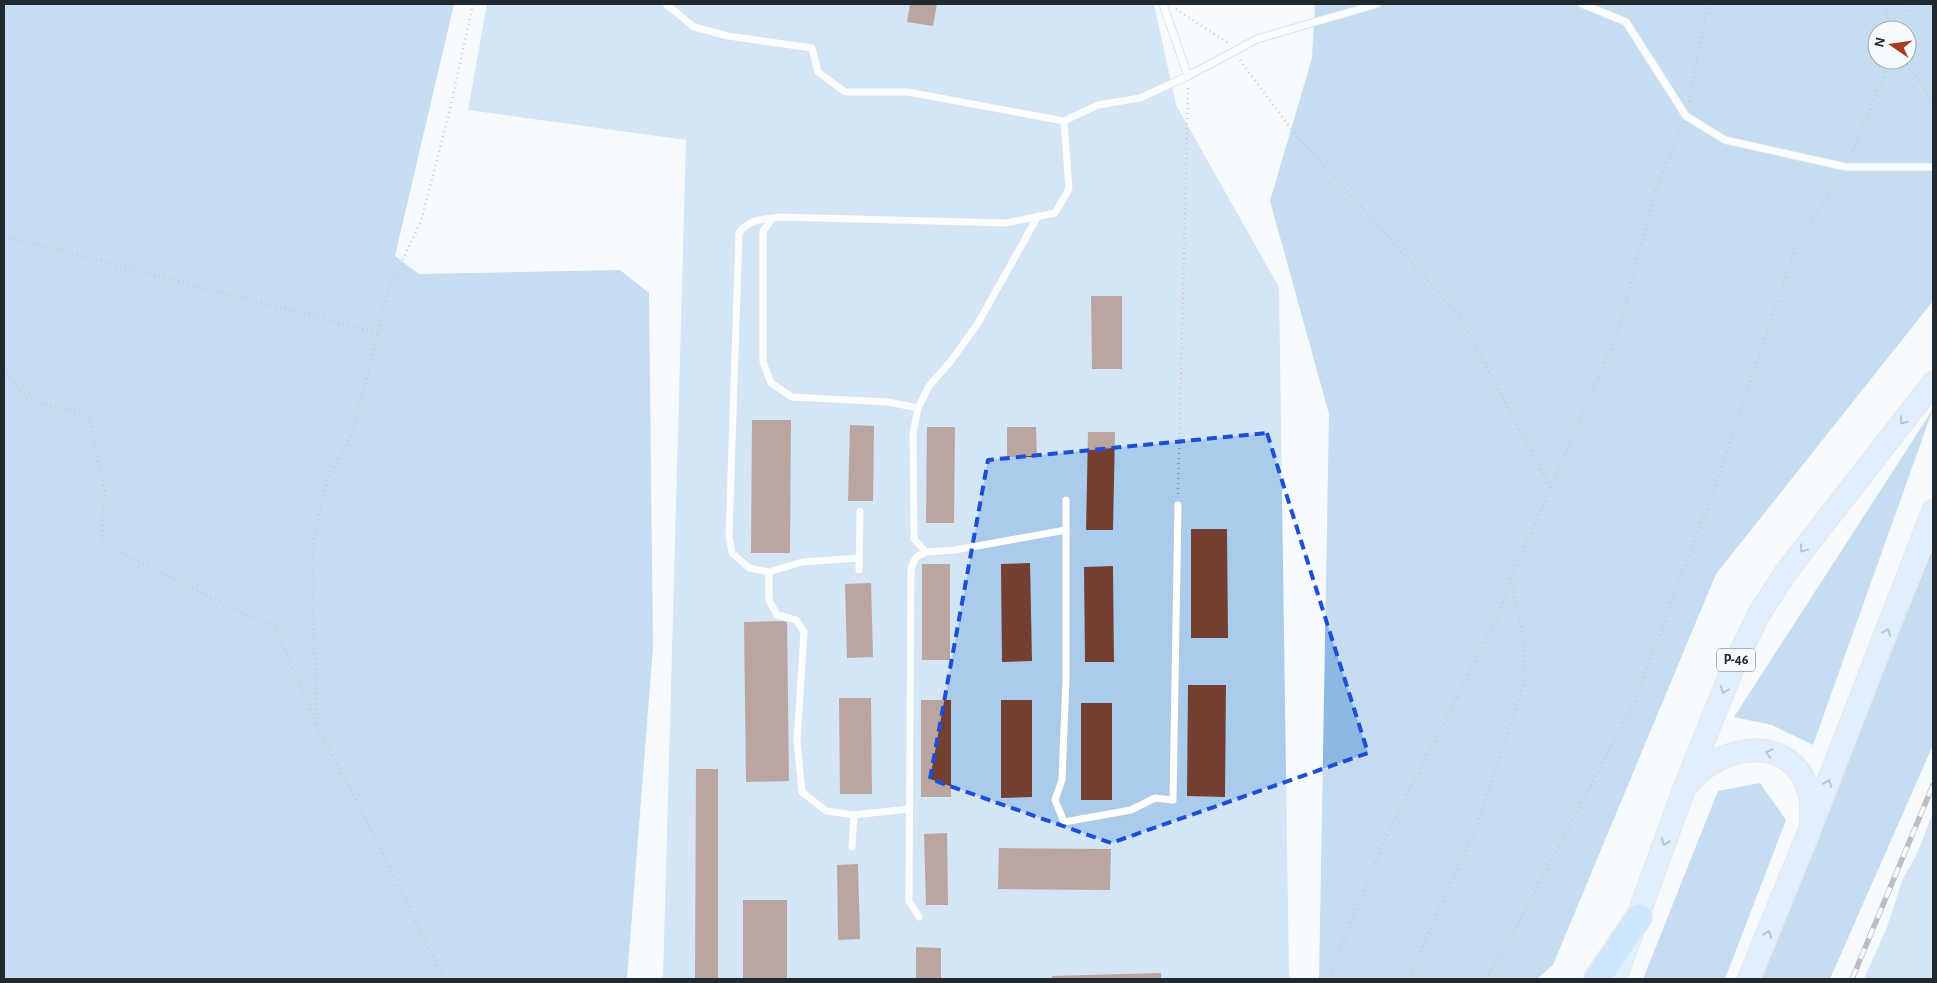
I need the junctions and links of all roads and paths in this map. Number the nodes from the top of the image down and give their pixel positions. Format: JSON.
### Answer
{"nodes":[{"id":1,"x":473,"y":4,"type":"edge"},
{"id":2,"x":666,"y":4,"type":"edge"},
{"id":3,"x":1163,"y":4,"type":"edge"},
{"id":4,"x":1377,"y":4,"type":"edge"},
{"id":5,"x":1582,"y":4,"type":"edge"},
{"id":6,"x":1708,"y":4,"type":"edge"},
{"id":7,"x":1883,"y":4,"type":"edge"},
{"id":8,"x":1913,"y":4,"type":"edge"},
{"id":9,"x":1175,"y":9,"type":"dead end"},
{"id":10,"x":1888,"y":20,"type":"edge"},
{"id":11,"x":1906,"y":20,"type":"edge"},
{"id":12,"x":1234,"y":52,"type":"junction"},
{"id":13,"x":1886,"y":70,"type":"edge"},
{"id":14,"x":1911,"y":70,"type":"edge"},
{"id":15,"x":1188,"y":76,"type":"junction"},
{"id":16,"x":1933,"y":101,"type":"edge"},
{"id":17,"x":1686,"y":116,"type":"junction"},
{"id":18,"x":1064,"y":120,"type":"junction"},
{"id":19,"x":1933,"y":166,"type":"edge"},
{"id":20,"x":1846,"y":167,"type":"junction"},
{"id":21,"x":1038,"y":216,"type":"junction"},
{"id":22,"x":773,"y":218,"type":"junction"},
{"id":23,"x":4,"y":236,"type":"edge"},
{"id":24,"x":378,"y":333,"type":"junction"},
{"id":25,"x":4,"y":370,"type":"edge"},
{"id":26,"x":1933,"y":383,"type":"edge"},
{"id":27,"x":918,"y":408,"type":"junction"},
{"id":28,"x":1550,"y":487,"type":"junction"},
{"id":29,"x":1066,"y":500,"type":"dead end"},
{"id":30,"x":1178,"y":506,"type":"dead end"},
{"id":31,"x":860,"y":511,"type":"dead end"},
{"id":32,"x":1933,"y":511,"type":"edge"},
{"id":33,"x":1177,"y":521,"type":"junction"},
{"id":34,"x":1066,"y":530,"type":"junction"},
{"id":35,"x":926,"y":552,"type":"junction"},
{"id":36,"x":859,"y":558,"type":"junction"},
{"id":37,"x":859,"y":570,"type":"dead end"},
{"id":38,"x":769,"y":572,"type":"junction"},
{"id":39,"x":1511,"y":578,"type":"junction"},
{"id":40,"x":318,"y":728,"type":"junction"},
{"id":41,"x":1683,"y":792,"type":"junction"},
{"id":42,"x":909,"y":809,"type":"junction"},
{"id":43,"x":854,"y":815,"type":"junction"},
{"id":44,"x":1808,"y":834,"type":"junction"},
{"id":45,"x":852,"y":847,"type":"dead end"},
{"id":46,"x":919,"y":917,"type":"dead end"},
{"id":47,"x":1639,"y":917,"type":"junction"},
{"id":48,"x":445,"y":979,"type":"edge"},
{"id":49,"x":1328,"y":979,"type":"edge"},
{"id":50,"x":1408,"y":979,"type":"edge"},
{"id":51,"x":1486,"y":979,"type":"edge"},
{"id":52,"x":1597,"y":979,"type":"edge"},
{"id":53,"x":1615,"y":979,"type":"edge"},
{"id":54,"x":1749,"y":979,"type":"edge"}],
"edges":[{"from":1,"to":24,"type":"path"},
{"from":2,"to":18,"type":"lane"},
{"from":3,"to":15,"type":"lane"},
{"from":4,"to":12,"type":"lane"},
{"from":5,"to":17,"type":"lane"},
{"from":6,"to":17,"type":"path"},
{"from":7,"to":10,"type":"path"},
{"from":8,"to":11,"type":"path"},
{"from":9,"to":12,"type":"path"},
{"from":12,"to":15,"type":"lane"},
{"from":12,"to":28,"type":"path"},
{"from":13,"to":20,"type":"path"},
{"from":14,"to":16,"type":"path"},
{"from":15,"to":18,"type":"lane"},
{"from":15,"to":33,"type":"path"},
{"from":17,"to":20,"type":"lane"},
{"from":17,"to":28,"type":"path"},
{"from":18,"to":21,"type":"lane"},
{"from":19,"to":20,"type":"lane"},
{"from":20,"to":51,"type":"path"},
{"from":21,"to":22,"type":"lane"},
{"from":21,"to":27,"type":"lane"},
{"from":22,"to":27,"type":"lane"},
{"from":22,"to":38,"type":"lane"},
{"from":23,"to":24,"type":"path"},
{"from":24,"to":40,"type":"path"},
{"from":25,"to":40,"type":"path"},
{"from":26,"to":41,"type":"main road","number":"Р-46","one_way":true},
{"from":27,"to":35,"type":"lane"},
{"from":28,"to":39,"type":"path"},
{"from":29,"to":34,"type":"lane"},
{"from":30,"to":33,"type":"lane"},
{"from":31,"to":36,"type":"lane"},
{"from":44,"to":32,"type":"main road","one_way":true},
{"from":33,"to":34,"type":"lane"},
{"from":34,"to":35,"type":"lane"},
{"from":35,"to":42,"type":"lane"},
{"from":36,"to":37,"type":"lane"},
{"from":36,"to":38,"type":"lane"},
{"from":38,"to":43,"type":"lane"},
{"from":39,"to":49,"type":"path"},
{"from":39,"to":50,"type":"path"},
{"from":40,"to":48,"type":"path"},
{"from":44,"to":41,"type":"main road","one_way":true},
{"from":41,"to":47,"type":"main road","number":"Р-46","one_way":true},
{"from":42,"to":43,"type":"lane"},
{"from":42,"to":46,"type":"lane"},
{"from":43,"to":45,"type":"lane"},
{"from":54,"to":44,"type":"main road","one_way":true},
{"from":47,"to":52,"type":"highway"},
{"from":47,"to":53,"type":"main road","number":"Р-46"}]}
